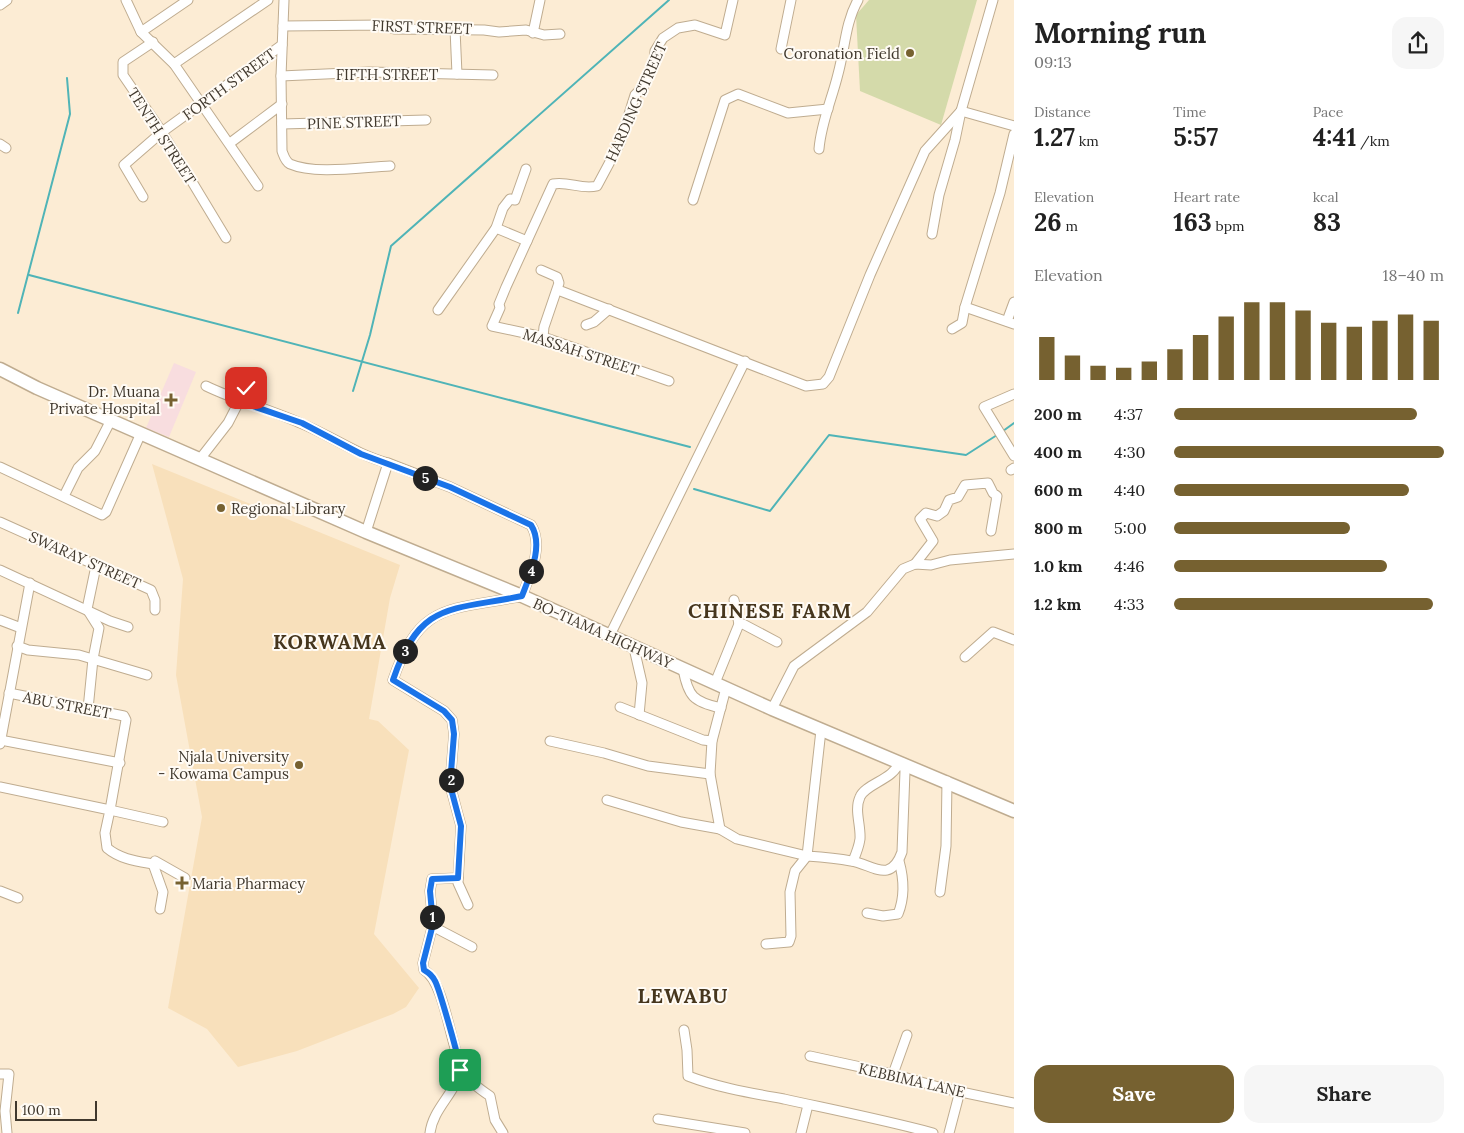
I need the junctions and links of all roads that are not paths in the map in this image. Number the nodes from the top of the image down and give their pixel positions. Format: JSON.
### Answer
{"nodes":[{"id":1,"x":7,"y":0,"type":"edge"},
{"id":2,"x":126,"y":0,"type":"edge"},
{"id":3,"x":188,"y":0,"type":"edge"},
{"id":4,"x":268,"y":0,"type":"edge"},
{"id":5,"x":279,"y":0,"type":"edge"},
{"id":6,"x":284,"y":0,"type":"edge"},
{"id":7,"x":540,"y":0,"type":"edge"},
{"id":8,"x":733,"y":0,"type":"edge"},
{"id":9,"x":791,"y":0,"type":"edge"},
{"id":10,"x":858,"y":0,"type":"edge"},
{"id":11,"x":993,"y":0,"type":"edge"},
{"id":12,"x":0,"y":5,"type":"edge"},
{"id":13,"x":283,"y":10,"type":"junction"},
{"id":14,"x":283,"y":26,"type":"junction"},
{"id":15,"x":455,"y":29,"type":"junction"},
{"id":16,"x":142,"y":32,"type":"junction"},
{"id":17,"x":533,"y":33,"type":"junction"},
{"id":18,"x":560,"y":34,"type":"dead end"},
{"id":19,"x":153,"y":42,"type":"junction"},
{"id":20,"x":282,"y":45,"type":"junction"},
{"id":21,"x":781,"y":49,"type":"dead end"},
{"id":22,"x":174,"y":64,"type":"junction"},
{"id":23,"x":457,"y":74,"type":"junction"},
{"id":24,"x":493,"y":75,"type":"dead end"},
{"id":25,"x":281,"y":76,"type":"junction"},
{"id":26,"x":202,"y":104,"type":"junction"},
{"id":27,"x":282,"y":104,"type":"junction"},
{"id":28,"x":828,"y":109,"type":"junction"},
{"id":29,"x":961,"y":111,"type":"junction"},
{"id":30,"x":426,"y":120,"type":"dead end"},
{"id":31,"x":282,"y":124,"type":"junction"},
{"id":32,"x":1014,"y":126,"type":"edge"},
{"id":33,"x":162,"y":132,"type":"junction"},
{"id":34,"x":1014,"y":134,"type":"edge"},
{"id":35,"x":230,"y":144,"type":"junction"},
{"id":36,"x":819,"y":149,"type":"dead end"},
{"id":37,"x":390,"y":166,"type":"dead end"},
{"id":38,"x":526,"y":169,"type":"dead end"},
{"id":39,"x":258,"y":186,"type":"dead end"},
{"id":40,"x":143,"y":197,"type":"dead end"},
{"id":41,"x":693,"y":200,"type":"dead end"},
{"id":42,"x":496,"y":228,"type":"junction"},
{"id":43,"x":932,"y":234,"type":"dead end"},
{"id":44,"x":226,"y":238,"type":"dead end"},
{"id":45,"x":527,"y":241,"type":"junction"},
{"id":46,"x":541,"y":270,"type":"dead end"},
{"id":47,"x":558,"y":290,"type":"junction"},
{"id":48,"x":1014,"y":302,"type":"edge"},
{"id":49,"x":965,"y":307,"type":"junction"},
{"id":50,"x":609,"y":309,"type":"junction"},
{"id":51,"x":438,"y":310,"type":"dead end"},
{"id":52,"x":1010,"y":322,"type":"edge"},
{"id":53,"x":492,"y":326,"type":"joint"},
{"id":54,"x":592,"y":326,"type":"dead end"},
{"id":55,"x":952,"y":329,"type":"dead end"},
{"id":56,"x":543,"y":336,"type":"junction"},
{"id":57,"x":745,"y":361,"type":"junction"},
{"id":58,"x":0,"y":369,"type":"edge"},
{"id":59,"x":669,"y":381,"type":"dead end"},
{"id":60,"x":206,"y":386,"type":"dead end"},
{"id":61,"x":246,"y":388,"type":"dead end"},
{"id":62,"x":1014,"y":394,"type":"edge"},
{"id":63,"x":238,"y":401,"type":"junction"},
{"id":64,"x":111,"y":420,"type":"junction"},
{"id":65,"x":141,"y":433,"type":"junction"},
{"id":66,"x":1014,"y":456,"type":"edge"},
{"id":67,"x":200,"y":459,"type":"junction"},
{"id":68,"x":388,"y":463,"type":"junction"},
{"id":69,"x":0,"y":467,"type":"edge"},
{"id":70,"x":64,"y":496,"type":"junction"},
{"id":71,"x":0,"y":522,"type":"edge"},
{"id":72,"x":991,"y":531,"type":"dead end"},
{"id":73,"x":366,"y":532,"type":"junction"},
{"id":74,"x":1014,"y":554,"type":"edge"},
{"id":75,"x":916,"y":564,"type":"junction"},
{"id":76,"x":96,"y":566,"type":"junction"},
{"id":77,"x":0,"y":570,"type":"edge"},
{"id":78,"x":30,"y":583,"type":"junction"},
{"id":79,"x":522,"y":596,"type":"junction"},
{"id":80,"x":734,"y":600,"type":"dead end"},
{"id":81,"x":87,"y":610,"type":"junction"},
{"id":82,"x":155,"y":610,"type":"dead end"},
{"id":83,"x":0,"y":620,"type":"edge"},
{"id":84,"x":739,"y":624,"type":"junction"},
{"id":85,"x":128,"y":627,"type":"dead end"},
{"id":86,"x":21,"y":628,"type":"junction"},
{"id":87,"x":609,"y":637,"type":"junction"},
{"id":88,"x":1014,"y":640,"type":"edge"},
{"id":89,"x":777,"y":642,"type":"dead end"},
{"id":90,"x":17,"y":646,"type":"junction"},
{"id":91,"x":634,"y":648,"type":"junction"},
{"id":92,"x":965,"y":657,"type":"dead end"},
{"id":93,"x":93,"y":659,"type":"junction"},
{"id":94,"x":683,"y":669,"type":"junction"},
{"id":95,"x":147,"y":675,"type":"dead end"},
{"id":96,"x":720,"y":685,"type":"junction"},
{"id":97,"x":6,"y":690,"type":"edge"},
{"id":98,"x":620,"y":707,"type":"dead end"},
{"id":99,"x":720,"y":708,"type":"junction"},
{"id":100,"x":88,"y":709,"type":"junction"},
{"id":101,"x":772,"y":709,"type":"junction"},
{"id":102,"x":639,"y":716,"type":"junction"},
{"id":103,"x":821,"y":730,"type":"junction"},
{"id":104,"x":0,"y":741,"type":"edge"},
{"id":105,"x":550,"y":741,"type":"dead end"},
{"id":106,"x":712,"y":742,"type":"junction"},
{"id":107,"x":901,"y":762,"type":"junction"},
{"id":108,"x":120,"y":763,"type":"junction"},
{"id":109,"x":710,"y":774,"type":"junction"},
{"id":110,"x":947,"y":781,"type":"junction"},
{"id":111,"x":0,"y":787,"type":"edge"},
{"id":112,"x":606,"y":800,"type":"dead end"},
{"id":113,"x":110,"y":810,"type":"junction"},
{"id":114,"x":1014,"y":811,"type":"edge"},
{"id":115,"x":163,"y":822,"type":"dead end"},
{"id":116,"x":720,"y":829,"type":"junction"},
{"id":117,"x":807,"y":856,"type":"junction"},
{"id":118,"x":854,"y":861,"type":"junction"},
{"id":119,"x":898,"y":861,"type":"junction"},
{"id":120,"x":154,"y":862,"type":"junction"},
{"id":121,"x":185,"y":878,"type":"dead end"},
{"id":122,"x":458,"y":878,"type":"junction"},
{"id":123,"x":0,"y":891,"type":"edge"},
{"id":124,"x":940,"y":892,"type":"dead end"},
{"id":125,"x":18,"y":898,"type":"dead end"},
{"id":126,"x":468,"y":905,"type":"dead end"},
{"id":127,"x":160,"y":909,"type":"dead end"},
{"id":128,"x":867,"y":913,"type":"dead end"},
{"id":129,"x":432,"y":926,"type":"junction"},
{"id":130,"x":766,"y":944,"type":"dead end"},
{"id":131,"x":472,"y":947,"type":"dead end"},
{"id":132,"x":684,"y":1030,"type":"dead end"},
{"id":133,"x":907,"y":1035,"type":"dead end"},
{"id":134,"x":810,"y":1056,"type":"dead end"},
{"id":135,"x":461,"y":1066,"type":"junction"},
{"id":136,"x":0,"y":1074,"type":"edge"},
{"id":137,"x":893,"y":1074,"type":"junction"},
{"id":138,"x":960,"y":1091,"type":"junction"},
{"id":139,"x":1014,"y":1103,"type":"edge"},
{"id":140,"x":808,"y":1105,"type":"junction"},
{"id":141,"x":658,"y":1119,"type":"dead end"},
{"id":142,"x":7,"y":1133,"type":"edge"},
{"id":143,"x":430,"y":1133,"type":"edge"},
{"id":144,"x":503,"y":1133,"type":"edge"},
{"id":145,"x":745,"y":1133,"type":"edge"},
{"id":146,"x":801,"y":1133,"type":"edge"},
{"id":147,"x":933,"y":1133,"type":"edge"},
{"id":148,"x":950,"y":1133,"type":"edge"}],
"edges":[{"from":1,"to":12,"type":"street"},
{"from":2,"to":16,"type":"street"},
{"from":3,"to":16,"type":"street"},
{"from":4,"to":22,"type":"street"},
{"from":5,"to":13,"type":"street"},
{"from":6,"to":13,"type":"street"},
{"from":7,"to":17,"type":"street"},
{"from":8,"to":45,"type":"street","name":"HARDING STREET"},
{"from":9,"to":21,"type":"street"},
{"from":10,"to":28,"type":"street"},
{"from":11,"to":29,"type":"street"},
{"from":13,"to":14,"type":"street"},
{"from":14,"to":15,"type":"street","name":"FIRST STREET"},
{"from":14,"to":20,"type":"street"},
{"from":15,"to":17,"type":"street","name":"FIRST STREET"},
{"from":15,"to":23,"type":"street"},
{"from":16,"to":19,"type":"street"},
{"from":17,"to":18,"type":"street","name":"FIRST STREET"},
{"from":19,"to":22,"type":"street"},
{"from":19,"to":33,"type":"street","name":"TENTH STREET"},
{"from":20,"to":25,"type":"street"},
{"from":20,"to":26,"type":"street","name":"FORTH STREET"},
{"from":22,"to":26,"type":"street"},
{"from":23,"to":24,"type":"street","name":"FIFTH STREET"},
{"from":23,"to":25,"type":"street","name":"FIFTH STREET"},
{"from":25,"to":27,"type":"street"},
{"from":26,"to":33,"type":"street","name":"FORTH STREET"},
{"from":26,"to":35,"type":"street"},
{"from":27,"to":31,"type":"street"},
{"from":27,"to":35,"type":"street"},
{"from":28,"to":36,"type":"street"},
{"from":28,"to":41,"type":"street"},
{"from":29,"to":32,"type":"street"},
{"from":29,"to":43,"type":"street"},
{"from":29,"to":57,"type":"street"},
{"from":30,"to":31,"type":"street","name":"PINE STREET"},
{"from":31,"to":37,"type":"street"},
{"from":33,"to":40,"type":"street","name":"FORTH STREET"},
{"from":33,"to":44,"type":"street","name":"TENTH STREET"},
{"from":34,"to":49,"type":"street"},
{"from":35,"to":39,"type":"street"},
{"from":38,"to":42,"type":"street"},
{"from":42,"to":45,"type":"street"},
{"from":42,"to":51,"type":"street"},
{"from":45,"to":53,"type":"street","name":"HARDING STREET"},
{"from":46,"to":47,"type":"street"},
{"from":47,"to":50,"type":"street"},
{"from":47,"to":56,"type":"street"},
{"from":48,"to":52,"type":"street"},
{"from":49,"to":52,"type":"street"},
{"from":49,"to":55,"type":"street"},
{"from":50,"to":54,"type":"street"},
{"from":50,"to":57,"type":"street"},
{"from":53,"to":56,"type":"street","name":"MASSAH STREET"},
{"from":56,"to":59,"type":"street","name":"MASSAH STREET"},
{"from":57,"to":87,"type":"street"},
{"from":58,"to":64,"type":"highway","name":"BO-TIAMA HIGHWAY"},
{"from":60,"to":63,"type":"street"},
{"from":61,"to":63,"type":"street"},
{"from":62,"to":66,"type":"street"},
{"from":63,"to":67,"type":"street"},
{"from":63,"to":68,"type":"street"},
{"from":64,"to":65,"type":"highway","name":"BO-TIAMA HIGHWAY"},
{"from":64,"to":70,"type":"street"},
{"from":65,"to":67,"type":"highway","name":"BO-TIAMA HIGHWAY"},
{"from":65,"to":70,"type":"street"},
{"from":67,"to":73,"type":"highway","name":"BO-TIAMA HIGHWAY"},
{"from":68,"to":73,"type":"street"},
{"from":68,"to":79,"type":"street"},
{"from":69,"to":70,"type":"street"},
{"from":71,"to":76,"type":"street","name":"SWARAY STREET"},
{"from":72,"to":75,"type":"street"},
{"from":73,"to":79,"type":"highway","name":"BO-TIAMA HIGHWAY"},
{"from":74,"to":75,"type":"street"},
{"from":75,"to":101,"type":"street"},
{"from":76,"to":81,"type":"street"},
{"from":76,"to":82,"type":"street","name":"SWARAY STREET"},
{"from":77,"to":78,"type":"street"},
{"from":78,"to":81,"type":"street"},
{"from":78,"to":86,"type":"street"},
{"from":79,"to":87,"type":"highway","name":"BO-TIAMA HIGHWAY"},
{"from":79,"to":122,"type":"street"},
{"from":80,"to":84,"type":"street"},
{"from":81,"to":85,"type":"street"},
{"from":81,"to":93,"type":"street"},
{"from":83,"to":86,"type":"street"},
{"from":84,"to":89,"type":"street"},
{"from":84,"to":96,"type":"street"},
{"from":86,"to":90,"type":"street"},
{"from":87,"to":91,"type":"highway","name":"BO-TIAMA HIGHWAY"},
{"from":88,"to":92,"type":"street"},
{"from":90,"to":93,"type":"street"},
{"from":90,"to":97,"type":"street"},
{"from":91,"to":94,"type":"highway","name":"BO-TIAMA HIGHWAY"},
{"from":91,"to":102,"type":"street"},
{"from":93,"to":95,"type":"street"},
{"from":93,"to":100,"type":"street"},
{"from":94,"to":96,"type":"highway","name":"BO-TIAMA HIGHWAY"},
{"from":94,"to":99,"type":"street"},
{"from":96,"to":99,"type":"street"},
{"from":96,"to":101,"type":"highway","name":"BO-TIAMA HIGHWAY"},
{"from":97,"to":100,"type":"street","name":"ABU STREET"},
{"from":97,"to":104,"type":"street"},
{"from":98,"to":102,"type":"street"},
{"from":99,"to":106,"type":"street"},
{"from":100,"to":108,"type":"street","name":"ABU STREET"},
{"from":101,"to":103,"type":"highway","name":"BO-TIAMA HIGHWAY"},
{"from":102,"to":106,"type":"street"},
{"from":103,"to":107,"type":"highway","name":"BO-TIAMA HIGHWAY"},
{"from":103,"to":117,"type":"street"},
{"from":104,"to":108,"type":"street"},
{"from":105,"to":109,"type":"street"},
{"from":106,"to":109,"type":"street"},
{"from":107,"to":110,"type":"highway","name":"BO-TIAMA HIGHWAY"},
{"from":107,"to":118,"type":"street"},
{"from":107,"to":119,"type":"street"},
{"from":108,"to":113,"type":"street","name":"ABU STREET"},
{"from":109,"to":116,"type":"street"},
{"from":110,"to":114,"type":"highway","name":"BO-TIAMA HIGHWAY"},
{"from":110,"to":124,"type":"street"},
{"from":111,"to":113,"type":"street"},
{"from":112,"to":116,"type":"street"},
{"from":113,"to":115,"type":"street"},
{"from":113,"to":120,"type":"street","name":"ABU STREET"},
{"from":116,"to":117,"type":"street"},
{"from":117,"to":118,"type":"street"},
{"from":117,"to":130,"type":"street"},
{"from":118,"to":119,"type":"street"},
{"from":119,"to":128,"type":"street"},
{"from":120,"to":121,"type":"street"},
{"from":120,"to":127,"type":"street"},
{"from":122,"to":126,"type":"street"},
{"from":122,"to":129,"type":"street"},
{"from":123,"to":125,"type":"street"},
{"from":129,"to":131,"type":"street"},
{"from":129,"to":135,"type":"street"},
{"from":132,"to":140,"type":"street"},
{"from":133,"to":137,"type":"street"},
{"from":134,"to":137,"type":"street","name":"KEBBIMA LANE"},
{"from":135,"to":143,"type":"street"},
{"from":135,"to":144,"type":"street"},
{"from":136,"to":142,"type":"street"},
{"from":137,"to":138,"type":"street","name":"KEBBIMA LANE"},
{"from":138,"to":139,"type":"street","name":"KEBBIMA LANE"},
{"from":138,"to":148,"type":"street"},
{"from":140,"to":146,"type":"street"},
{"from":140,"to":147,"type":"street"},
{"from":141,"to":145,"type":"street"}]}
